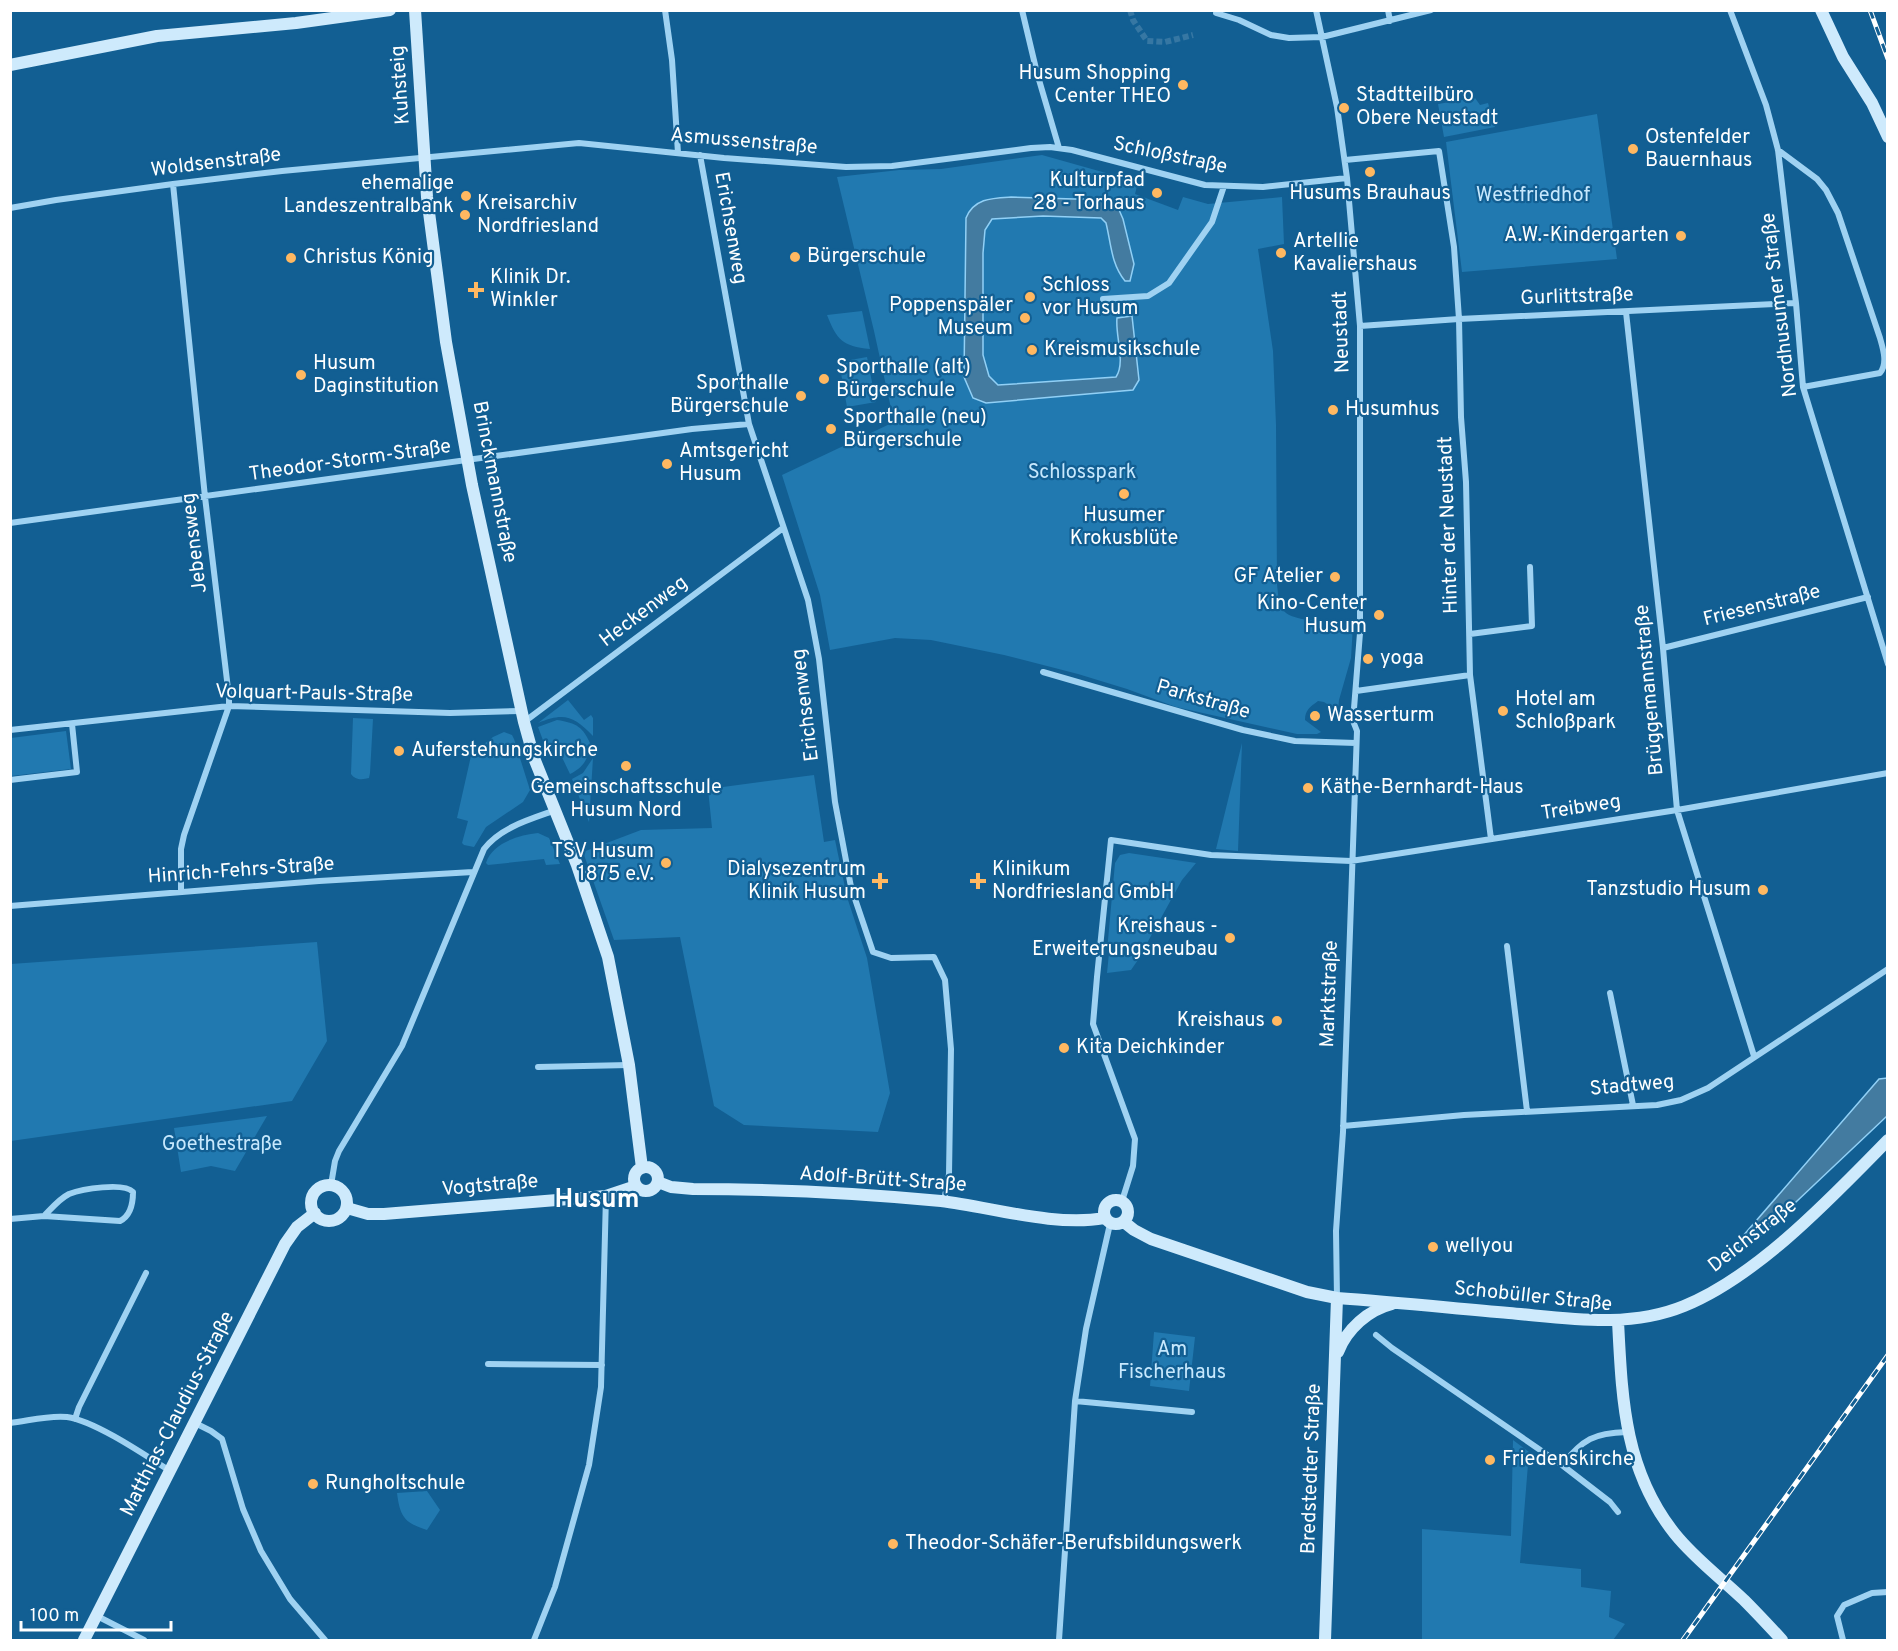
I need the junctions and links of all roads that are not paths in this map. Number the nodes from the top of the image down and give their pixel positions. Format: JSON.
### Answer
{"nodes":[{"id":1,"x":390,"y":10,"type":"edge"},
{"id":2,"x":415,"y":10,"type":"edge"},
{"id":3,"x":665,"y":10,"type":"edge"},
{"id":4,"x":1022,"y":10,"type":"edge"},
{"id":5,"x":1316,"y":10,"type":"edge"},
{"id":6,"x":1388,"y":10,"type":"edge"},
{"id":7,"x":1431,"y":10,"type":"edge"},
{"id":8,"x":1730,"y":10,"type":"edge"},
{"id":9,"x":1821,"y":10,"type":"edge"},
{"id":10,"x":1216,"y":13,"type":"dead end"},
{"id":11,"x":1390,"y":21,"type":"junction"},
{"id":12,"x":1322,"y":37,"type":"junction"},
{"id":13,"x":10,"y":65,"type":"edge"},
{"id":14,"x":1887,"y":137,"type":"edge"},
{"id":15,"x":1059,"y":148,"type":"junction"},
{"id":16,"x":1778,"y":150,"type":"junction"},
{"id":17,"x":678,"y":153,"type":"junction"},
{"id":18,"x":700,"y":154,"type":"junction"},
{"id":19,"x":426,"y":156,"type":"junction"},
{"id":20,"x":1345,"y":160,"type":"junction"},
{"id":21,"x":1347,"y":178,"type":"junction"},
{"id":22,"x":173,"y":184,"type":"junction"},
{"id":23,"x":1224,"y":186,"type":"junction"},
{"id":24,"x":10,"y":208,"type":"edge"},
{"id":25,"x":1103,"y":300,"type":"dead end"},
{"id":26,"x":1796,"y":303,"type":"junction"},
{"id":27,"x":1626,"y":312,"type":"junction"},
{"id":28,"x":1460,"y":319,"type":"junction"},
{"id":29,"x":1360,"y":326,"type":"junction"},
{"id":30,"x":1803,"y":387,"type":"junction"},
{"id":31,"x":749,"y":424,"type":"junction"},
{"id":32,"x":468,"y":461,"type":"junction"},
{"id":33,"x":206,"y":497,"type":"junction"},
{"id":34,"x":10,"y":523,"type":"edge"},
{"id":35,"x":783,"y":528,"type":"junction"},
{"id":36,"x":1530,"y":567,"type":"dead end"},
{"id":37,"x":1868,"y":597,"type":"junction"},
{"id":38,"x":1470,"y":634,"type":"junction"},
{"id":39,"x":1664,"y":648,"type":"junction"},
{"id":40,"x":1887,"y":664,"type":"edge"},
{"id":41,"x":1043,"y":672,"type":"dead end"},
{"id":42,"x":1470,"y":675,"type":"junction"},
{"id":43,"x":1356,"y":692,"type":"junction"},
{"id":44,"x":229,"y":706,"type":"junction"},
{"id":45,"x":522,"y":717,"type":"junction"},
{"id":46,"x":72,"y":724,"type":"junction"},
{"id":47,"x":10,"y":730,"type":"edge"},
{"id":48,"x":1356,"y":743,"type":"junction"},
{"id":49,"x":1887,"y":774,"type":"edge"},
{"id":50,"x":10,"y":780,"type":"edge"},
{"id":51,"x":556,"y":809,"type":"junction"},
{"id":52,"x":1677,"y":810,"type":"junction"},
{"id":53,"x":1491,"y":839,"type":"junction"},
{"id":54,"x":1351,"y":861,"type":"junction"},
{"id":55,"x":473,"y":872,"type":"junction"},
{"id":56,"x":181,"y":892,"type":"junction"},
{"id":57,"x":10,"y":906,"type":"edge"},
{"id":58,"x":1507,"y":946,"type":"dead end"},
{"id":59,"x":1887,"y":969,"type":"edge"},
{"id":60,"x":1610,"y":993,"type":"dead end"},
{"id":61,"x":1754,"y":1056,"type":"junction"},
{"id":62,"x":629,"y":1065,"type":"junction"},
{"id":63,"x":538,"y":1066,"type":"dead end"},
{"id":64,"x":1633,"y":1105,"type":"junction"},
{"id":65,"x":1527,"y":1111,"type":"junction"},
{"id":66,"x":1343,"y":1126,"type":"junction"},
{"id":67,"x":1887,"y":1140,"type":"edge"},
{"id":68,"x":642,"y":1168,"type":"junction"},
{"id":69,"x":658,"y":1182,"type":"junction"},
{"id":70,"x":331,"y":1185,"type":"junction"},
{"id":71,"x":636,"y":1186,"type":"junction"},
{"id":72,"x":606,"y":1196,"type":"junction"},
{"id":73,"x":1122,"y":1201,"type":"junction"},
{"id":74,"x":944,"y":1202,"type":"junction"},
{"id":75,"x":346,"y":1208,"type":"junction"},
{"id":76,"x":315,"y":1213,"type":"junction"},
{"id":77,"x":44,"y":1216,"type":"junction"},
{"id":78,"x":10,"y":1219,"type":"edge"},
{"id":79,"x":1107,"y":1221,"type":"junction"},
{"id":80,"x":1124,"y":1222,"type":"junction"},
{"id":81,"x":146,"y":1273,"type":"dead end"},
{"id":82,"x":1336,"y":1298,"type":"junction"},
{"id":83,"x":1400,"y":1303,"type":"junction"},
{"id":84,"x":1618,"y":1321,"type":"junction"},
{"id":85,"x":1377,"y":1335,"type":"dead end"},
{"id":86,"x":1335,"y":1359,"type":"junction"},
{"id":87,"x":488,"y":1364,"type":"dead end"},
{"id":88,"x":602,"y":1365,"type":"junction"},
{"id":89,"x":1075,"y":1401,"type":"junction"},
{"id":90,"x":1192,"y":1412,"type":"dead end"},
{"id":91,"x":75,"y":1419,"type":"junction"},
{"id":92,"x":10,"y":1423,"type":"edge"},
{"id":93,"x":195,"y":1423,"type":"junction"},
{"id":94,"x":1628,"y":1432,"type":"junction"},
{"id":95,"x":1562,"y":1465,"type":"junction"},
{"id":96,"x":171,"y":1472,"type":"junction"},
{"id":97,"x":1618,"y":1512,"type":"dead end"},
{"id":98,"x":1887,"y":1592,"type":"edge"},
{"id":99,"x":97,"y":1616,"type":"junction"},
{"id":100,"x":84,"y":1641,"type":"edge"},
{"id":101,"x":144,"y":1641,"type":"edge"},
{"id":102,"x":325,"y":1641,"type":"edge"},
{"id":103,"x":534,"y":1641,"type":"edge"},
{"id":104,"x":1059,"y":1641,"type":"edge"},
{"id":105,"x":1325,"y":1641,"type":"edge"},
{"id":106,"x":1782,"y":1641,"type":"edge"},
{"id":107,"x":1843,"y":1641,"type":"edge"}],
"edges":[{"from":1,"to":13,"type":"main road"},
{"from":2,"to":19,"type":"main road","name":"Kuhsteig"},
{"from":3,"to":17,"type":"street"},
{"from":4,"to":15,"type":"street"},
{"from":5,"to":12,"type":"street","name":"Neustadt"},
{"from":6,"to":11,"type":"street"},
{"from":7,"to":11,"type":"street"},
{"from":8,"to":16,"type":"street","name":"Nordhusumer Straße"},
{"from":9,"to":14,"type":"main road"},
{"from":10,"to":12,"type":"street"},
{"from":11,"to":12,"type":"street"},
{"from":12,"to":20,"type":"street","name":"Neustadt"},
{"from":15,"to":18,"type":"street","name":"Asmussenstraße"},
{"from":15,"to":23,"type":"street","name":"Schloßstraße"},
{"from":16,"to":26,"type":"street","name":"Nordhusumer Straße"},
{"from":16,"to":30,"type":"street"},
{"from":17,"to":18,"type":"street","name":"Asmussenstraße"},
{"from":17,"to":19,"type":"street","name":"Asmussenstraße"},
{"from":18,"to":31,"type":"street","name":"Erichsenweg"},
{"from":19,"to":22,"type":"street","name":"Woldsenstraße"},
{"from":19,"to":32,"type":"main road","name":"Brinckmannstraße"},
{"from":20,"to":21,"type":"street","name":"Neustadt"},
{"from":20,"to":28,"type":"street","name":"Hinter der Neustadt"},
{"from":21,"to":23,"type":"street","name":"Schloßstraße"},
{"from":21,"to":29,"type":"street","name":"Neustadt"},
{"from":22,"to":24,"type":"street","name":"Woldsenstraße"},
{"from":22,"to":33,"type":"street","name":"Jebensweg"},
{"from":23,"to":25,"type":"street"},
{"from":26,"to":27,"type":"street","name":"Gurlittstraße"},
{"from":26,"to":30,"type":"street","name":"Nordhusumer Straße"},
{"from":27,"to":28,"type":"street","name":"Gurlittstraße"},
{"from":27,"to":39,"type":"street","name":"Brüggemannstraße"},
{"from":28,"to":29,"type":"street","name":"Gurlittstraße"},
{"from":28,"to":38,"type":"street","name":"Hinter der Neustadt"},
{"from":29,"to":43,"type":"street","name":"Neustadt"},
{"from":30,"to":37,"type":"street","name":"Nordhusumer Straße"},
{"from":31,"to":32,"type":"street","name":"Theodor-Storm-Straße"},
{"from":31,"to":35,"type":"street","name":"Erichsenweg"},
{"from":32,"to":33,"type":"street","name":"Theodor-Storm-Straße"},
{"from":32,"to":45,"type":"main road","name":"Brinckmannstraße"},
{"from":33,"to":34,"type":"street","name":"Theodor-Storm-Straße"},
{"from":33,"to":44,"type":"street","name":"Jebensweg"},
{"from":35,"to":45,"type":"street","name":"Heckenweg"},
{"from":35,"to":74,"type":"street","name":"Erichsenweg"},
{"from":36,"to":38,"type":"street","name":"Hinter der Neustadt"},
{"from":37,"to":39,"type":"street","name":"Friesenstraße"},
{"from":37,"to":40,"type":"street","name":"Nordhusumer Straße"},
{"from":38,"to":42,"type":"street","name":"Hinter der Neustadt"},
{"from":39,"to":52,"type":"street","name":"Brüggemannstraße"},
{"from":41,"to":48,"type":"street","name":"Parkstraße"},
{"from":42,"to":43,"type":"street"},
{"from":42,"to":53,"type":"street","name":"Hinter der Neustadt"},
{"from":43,"to":48,"type":"street","name":"Marktstraße"},
{"from":44,"to":45,"type":"street","name":"Volquart-Pauls-Straße"},
{"from":44,"to":46,"type":"street","name":"Volquart-Pauls-Straße"},
{"from":44,"to":56,"type":"street","name":"Jebensweg"},
{"from":45,"to":51,"type":"main road","name":"Brinckmannstraße"},
{"from":46,"to":47,"type":"street","name":"Volquart-Pauls-Straße"},
{"from":46,"to":50,"type":"street"},
{"from":48,"to":54,"type":"street","name":"Marktstraße"},
{"from":49,"to":52,"type":"street","name":"Treibweg"},
{"from":51,"to":55,"type":"street"},
{"from":51,"to":62,"type":"main road"},
{"from":52,"to":53,"type":"street","name":"Treibweg"},
{"from":52,"to":61,"type":"street","name":"Brüggemannstraße"},
{"from":53,"to":54,"type":"street","name":"Treibweg"},
{"from":54,"to":66,"type":"street","name":"Marktstraße"},
{"from":54,"to":73,"type":"street","name":"Treibweg"},
{"from":55,"to":56,"type":"street","name":"Hinrich-Fehrs-Straße"},
{"from":55,"to":70,"type":"street"},
{"from":56,"to":57,"type":"street","name":"Hinrich-Fehrs-Straße"},
{"from":58,"to":65,"type":"street"},
{"from":59,"to":61,"type":"street","name":"Stadtweg"},
{"from":60,"to":64,"type":"street"},
{"from":61,"to":64,"type":"street","name":"Stadtweg"},
{"from":62,"to":63,"type":"street"},
{"from":62,"to":68,"type":"main road"},
{"from":64,"to":65,"type":"street","name":"Stadtweg"},
{"from":65,"to":66,"type":"street","name":"Stadtweg"},
{"from":66,"to":82,"type":"street","name":"Marktstraße"},
{"from":67,"to":84,"type":"main road","name":"Deichstraße"},
{"from":68,"to":69,"type":"main road","name":"Adolf-Brütt-Straße"},
{"from":68,"to":71,"type":"main road"},
{"from":69,"to":71,"type":"main road","name":"Adolf-Brütt-Straße"},
{"from":69,"to":74,"type":"main road","name":"Adolf-Brütt-Straße"},
{"from":70,"to":75,"type":"main road"},
{"from":70,"to":76,"type":"main road"},
{"from":71,"to":72,"type":"main road","name":"Vogtstraße"},
{"from":72,"to":75,"type":"main road","name":"Vogtstraße"},
{"from":72,"to":88,"type":"street"},
{"from":73,"to":79,"type":"main road"},
{"from":73,"to":80,"type":"main road"},
{"from":74,"to":79,"type":"main road","name":"Adolf-Brütt-Straße"},
{"from":75,"to":76,"type":"main road"},
{"from":76,"to":93,"type":"main road","name":"Matthias-Claudius-Straße"},
{"from":77,"to":77,"type":"street"},
{"from":77,"to":78,"type":"street"},
{"from":79,"to":80,"type":"main road","name":"Adolf-Brütt-Straße"},
{"from":79,"to":89,"type":"street"},
{"from":80,"to":82,"type":"main road"},
{"from":81,"to":91,"type":"street"},
{"from":82,"to":83,"type":"main road","name":"Schobüller Straße"},
{"from":82,"to":86,"type":"main road","name":"Bredstedter Straße"},
{"from":83,"to":84,"type":"main road","name":"Schobüller Straße"},
{"from":83,"to":86,"type":"main road"},
{"from":84,"to":94,"type":"main road","name":"Schobüller Straße"},
{"from":85,"to":95,"type":"street"},
{"from":86,"to":105,"type":"main road","name":"Bredstedter Straße"},
{"from":87,"to":88,"type":"street"},
{"from":88,"to":103,"type":"street"},
{"from":89,"to":90,"type":"street"},
{"from":89,"to":104,"type":"street"},
{"from":91,"to":92,"type":"street"},
{"from":91,"to":96,"type":"street"},
{"from":93,"to":96,"type":"main road","name":"Matthias-Claudius-Straße"},
{"from":93,"to":102,"type":"street"},
{"from":94,"to":95,"type":"street"},
{"from":94,"to":106,"type":"main road","name":"Schobüller Straße"},
{"from":95,"to":97,"type":"street"},
{"from":96,"to":99,"type":"main road","name":"Matthias-Claudius-Straße"},
{"from":98,"to":107,"type":"street"},
{"from":99,"to":100,"type":"main road","name":"Matthias-Claudius-Straße"},
{"from":99,"to":101,"type":"street"}]}
